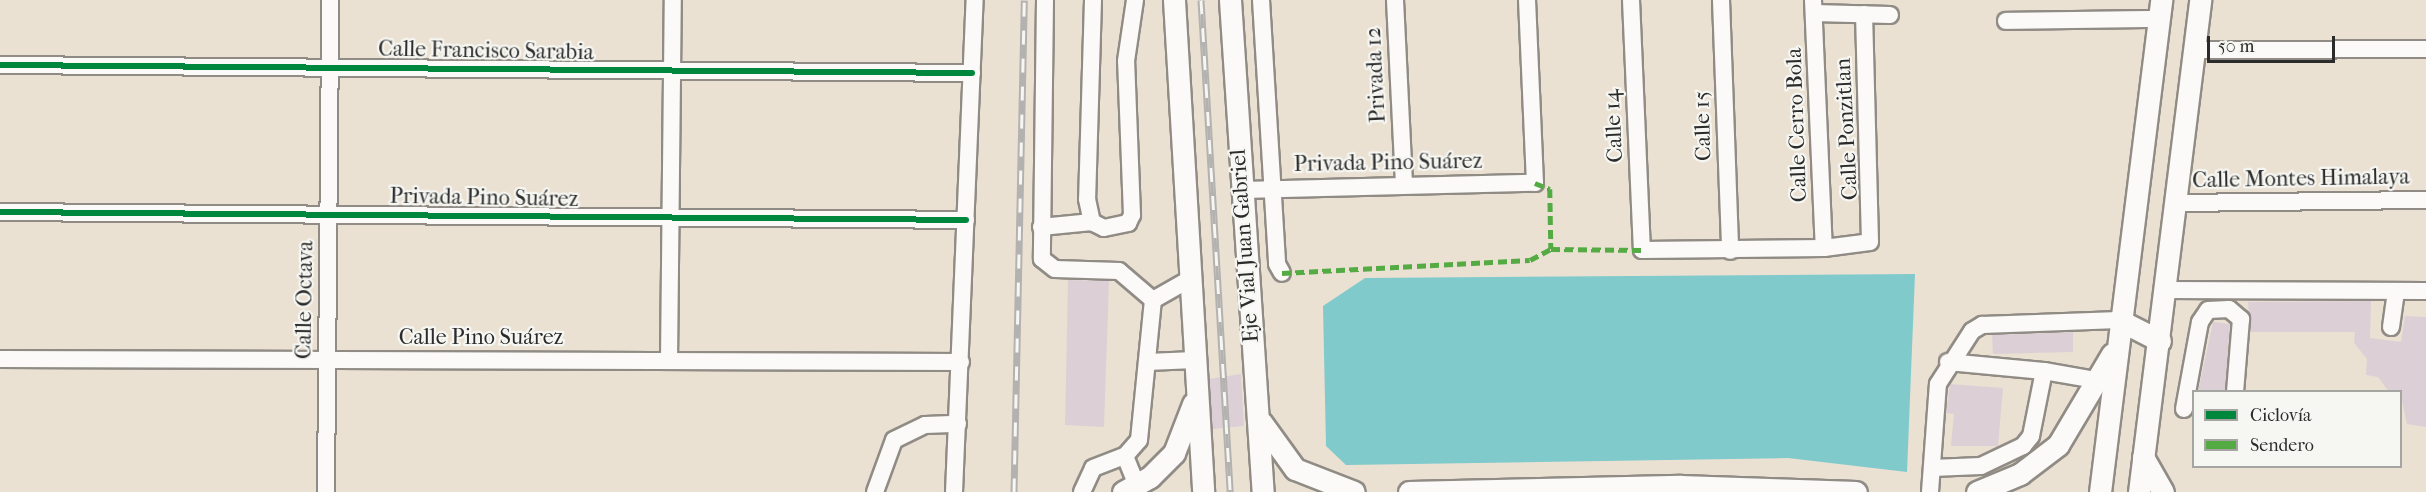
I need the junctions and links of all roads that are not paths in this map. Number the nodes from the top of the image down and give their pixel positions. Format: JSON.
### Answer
{"nodes":[{"id":1,"x":330,"y":0,"type":"edge"},
{"id":2,"x":673,"y":0,"type":"edge"},
{"id":3,"x":975,"y":0,"type":"edge"},
{"id":4,"x":1045,"y":0,"type":"edge"},
{"id":5,"x":1093,"y":0,"type":"edge"},
{"id":6,"x":1135,"y":0,"type":"edge"},
{"id":7,"x":1174,"y":0,"type":"edge"},
{"id":8,"x":1230,"y":0,"type":"edge"},
{"id":9,"x":1261,"y":0,"type":"edge"},
{"id":10,"x":1395,"y":0,"type":"edge"},
{"id":11,"x":1527,"y":0,"type":"edge"},
{"id":12,"x":1631,"y":0,"type":"edge"},
{"id":13,"x":1721,"y":0,"type":"edge"},
{"id":14,"x":2200,"y":0,"type":"edge"},
{"id":15,"x":1814,"y":7,"type":"edge"},
{"id":16,"x":2159,"y":9,"type":"edge"},
{"id":17,"x":1864,"y":14,"type":"junction"},
{"id":18,"x":1890,"y":15,"type":"dead end"},
{"id":19,"x":2006,"y":21,"type":"dead end"},
{"id":20,"x":2426,"y":49,"type":"edge"},
{"id":21,"x":2194,"y":50,"type":"junction"},
{"id":22,"x":0,"y":65,"type":"edge"},
{"id":23,"x":330,"y":67,"type":"junction"},
{"id":24,"x":672,"y":72,"type":"junction"},
{"id":25,"x":972,"y":73,"type":"junction"},
{"id":26,"x":1404,"y":184,"type":"junction"},
{"id":27,"x":1272,"y":189,"type":"junction"},
{"id":28,"x":1241,"y":190,"type":"junction"},
{"id":29,"x":2426,"y":200,"type":"edge"},
{"id":30,"x":2177,"y":203,"type":"junction"},
{"id":31,"x":0,"y":212,"type":"edge"},
{"id":32,"x":329,"y":213,"type":"junction"},
{"id":33,"x":670,"y":220,"type":"junction"},
{"id":34,"x":966,"y":220,"type":"junction"},
{"id":35,"x":1092,"y":222,"type":"junction"},
{"id":36,"x":1041,"y":227,"type":"junction"},
{"id":37,"x":1824,"y":249,"type":"junction"},
{"id":38,"x":1730,"y":251,"type":"junction"},
{"id":39,"x":1282,"y":273,"type":"dead end"},
{"id":40,"x":1190,"y":279,"type":"junction"},
{"id":41,"x":2166,"y":290,"type":"junction"},
{"id":42,"x":2396,"y":291,"type":"junction"},
{"id":43,"x":2426,"y":291,"type":"edge"},
{"id":44,"x":1153,"y":300,"type":"junction"},
{"id":45,"x":2119,"y":321,"type":"junction"},
{"id":46,"x":2391,"y":327,"type":"dead end"},
{"id":47,"x":2160,"y":341,"type":"junction"},
{"id":48,"x":2115,"y":348,"type":"junction"},
{"id":49,"x":0,"y":359,"type":"edge"},
{"id":50,"x":327,"y":359,"type":"junction"},
{"id":51,"x":1196,"y":360,"type":"junction"},
{"id":52,"x":669,"y":362,"type":"junction"},
{"id":53,"x":961,"y":362,"type":"junction"},
{"id":54,"x":1147,"y":362,"type":"junction"},
{"id":55,"x":1948,"y":362,"type":"junction"},
{"id":56,"x":2044,"y":371,"type":"junction"},
{"id":57,"x":2096,"y":380,"type":"junction"},
{"id":58,"x":2235,"y":390,"type":"edge"},
{"id":59,"x":1197,"y":392,"type":"junction"},
{"id":60,"x":2184,"y":409,"type":"dead end"},
{"id":61,"x":1257,"y":414,"type":"junction"},
{"id":62,"x":958,"y":424,"type":"junction"},
{"id":63,"x":2023,"y":446,"type":"junction"},
{"id":64,"x":1125,"y":456,"type":"junction"},
{"id":65,"x":2143,"y":457,"type":"junction"},
{"id":66,"x":2038,"y":463,"type":"junction"},
{"id":67,"x":1932,"y":468,"type":"junction"},
{"id":68,"x":1130,"y":489,"type":"edge"},
{"id":69,"x":326,"y":492,"type":"edge"},
{"id":70,"x":875,"y":492,"type":"edge"},
{"id":71,"x":954,"y":492,"type":"edge"},
{"id":72,"x":1082,"y":492,"type":"edge"},
{"id":73,"x":1203,"y":492,"type":"edge"},
{"id":74,"x":1263,"y":492,"type":"edge"},
{"id":75,"x":1354,"y":492,"type":"edge"},
{"id":76,"x":1409,"y":492,"type":"edge"},
{"id":77,"x":1856,"y":492,"type":"edge"},
{"id":78,"x":1930,"y":492,"type":"edge"},
{"id":79,"x":1977,"y":492,"type":"edge"},
{"id":80,"x":2100,"y":492,"type":"edge"},
{"id":81,"x":2139,"y":492,"type":"edge"},
{"id":82,"x":2163,"y":492,"type":"edge"}],
"edges":[{"from":1,"to":23,"type":"street","name":"Calle Octava"},
{"from":2,"to":24,"type":"street"},
{"from":3,"to":25,"type":"street"},
{"from":4,"to":36,"type":"street"},
{"from":5,"to":35,"type":"street"},
{"from":6,"to":35,"type":"street"},
{"from":7,"to":40,"type":"main road"},
{"from":8,"to":28,"type":"main road","name":"Eje Vial Juan Gabriel"},
{"from":9,"to":27,"type":"street"},
{"from":10,"to":26,"type":"street","name":"Privada 12"},
{"from":11,"to":26,"type":"street","name":"Privada Pino Suárez"},
{"from":12,"to":38,"type":"street","name":"Calle 14"},
{"from":13,"to":38,"type":"street","name":"Calle 15"},
{"from":14,"to":21,"type":"main road"},
{"from":15,"to":17,"type":"street"},
{"from":15,"to":37,"type":"street","name":"Calle Cerro Bola"},
{"from":16,"to":19,"type":"street"},
{"from":16,"to":45,"type":"main road"},
{"from":17,"to":18,"type":"street"},
{"from":17,"to":37,"type":"street","name":"Calle Ponzitlan"},
{"from":20,"to":21,"type":"street"},
{"from":21,"to":30,"type":"main road"},
{"from":22,"to":23,"type":"street","name":"Calle Francisco Sarabia"},
{"from":23,"to":24,"type":"street","name":"Calle Francisco Sarabia"},
{"from":23,"to":32,"type":"street","name":"Calle Octava"},
{"from":24,"to":25,"type":"street","name":"Calle Francisco Sarabia"},
{"from":24,"to":33,"type":"street"},
{"from":25,"to":34,"type":"street"},
{"from":26,"to":27,"type":"street","name":"Privada Pino Suárez"},
{"from":27,"to":28,"type":"street","name":"Privada Pino Suárez"},
{"from":27,"to":39,"type":"street"},
{"from":28,"to":61,"type":"main road","name":"Eje Vial Juan Gabriel"},
{"from":29,"to":30,"type":"street","name":"Calle Montes Himalaya"},
{"from":30,"to":41,"type":"main road"},
{"from":31,"to":32,"type":"street","name":"Privada Pino Suárez"},
{"from":32,"to":33,"type":"street","name":"Privada Pino Suárez"},
{"from":32,"to":50,"type":"street","name":"Calle Octava"},
{"from":33,"to":34,"type":"street","name":"Privada Pino Suárez"},
{"from":33,"to":52,"type":"street"},
{"from":34,"to":53,"type":"street"},
{"from":35,"to":36,"type":"street"},
{"from":36,"to":44,"type":"street"},
{"from":37,"to":38,"type":"street"},
{"from":40,"to":44,"type":"street"},
{"from":40,"to":51,"type":"main road"},
{"from":41,"to":42,"type":"street"},
{"from":41,"to":47,"type":"main road"},
{"from":42,"to":43,"type":"street"},
{"from":42,"to":46,"type":"street"},
{"from":44,"to":54,"type":"street"},
{"from":45,"to":47,"type":"main road"},
{"from":45,"to":48,"type":"main road"},
{"from":45,"to":55,"type":"street"},
{"from":47,"to":65,"type":"main road"},
{"from":48,"to":57,"type":"main road"},
{"from":48,"to":80,"type":"main road"},
{"from":49,"to":50,"type":"street","name":"Calle Pino Suárez"},
{"from":50,"to":52,"type":"street","name":"Calle Pino Suárez"},
{"from":50,"to":69,"type":"street","name":"Calle Octava"},
{"from":51,"to":54,"type":"street"},
{"from":51,"to":59,"type":"main road"},
{"from":52,"to":53,"type":"street","name":"Calle Pino Suárez"},
{"from":53,"to":62,"type":"street"},
{"from":54,"to":64,"type":"street"},
{"from":55,"to":56,"type":"street"},
{"from":55,"to":67,"type":"street"},
{"from":56,"to":57,"type":"street"},
{"from":56,"to":63,"type":"street"},
{"from":57,"to":66,"type":"main road"},
{"from":58,"to":60,"type":"street"},
{"from":59,"to":68,"type":"main road"},
{"from":59,"to":73,"type":"main road"},
{"from":61,"to":74,"type":"main road","name":"Eje Vial Juan Gabriel"},
{"from":61,"to":75,"type":"main road"},
{"from":62,"to":70,"type":"street"},
{"from":62,"to":71,"type":"street"},
{"from":63,"to":66,"type":"street"},
{"from":63,"to":67,"type":"street"},
{"from":64,"to":68,"type":"street"},
{"from":64,"to":72,"type":"street"},
{"from":65,"to":81,"type":"main road"},
{"from":65,"to":82,"type":"main road"},
{"from":66,"to":79,"type":"main road"},
{"from":67,"to":78,"type":"street"},
{"from":76,"to":77,"type":"main road"}]}
